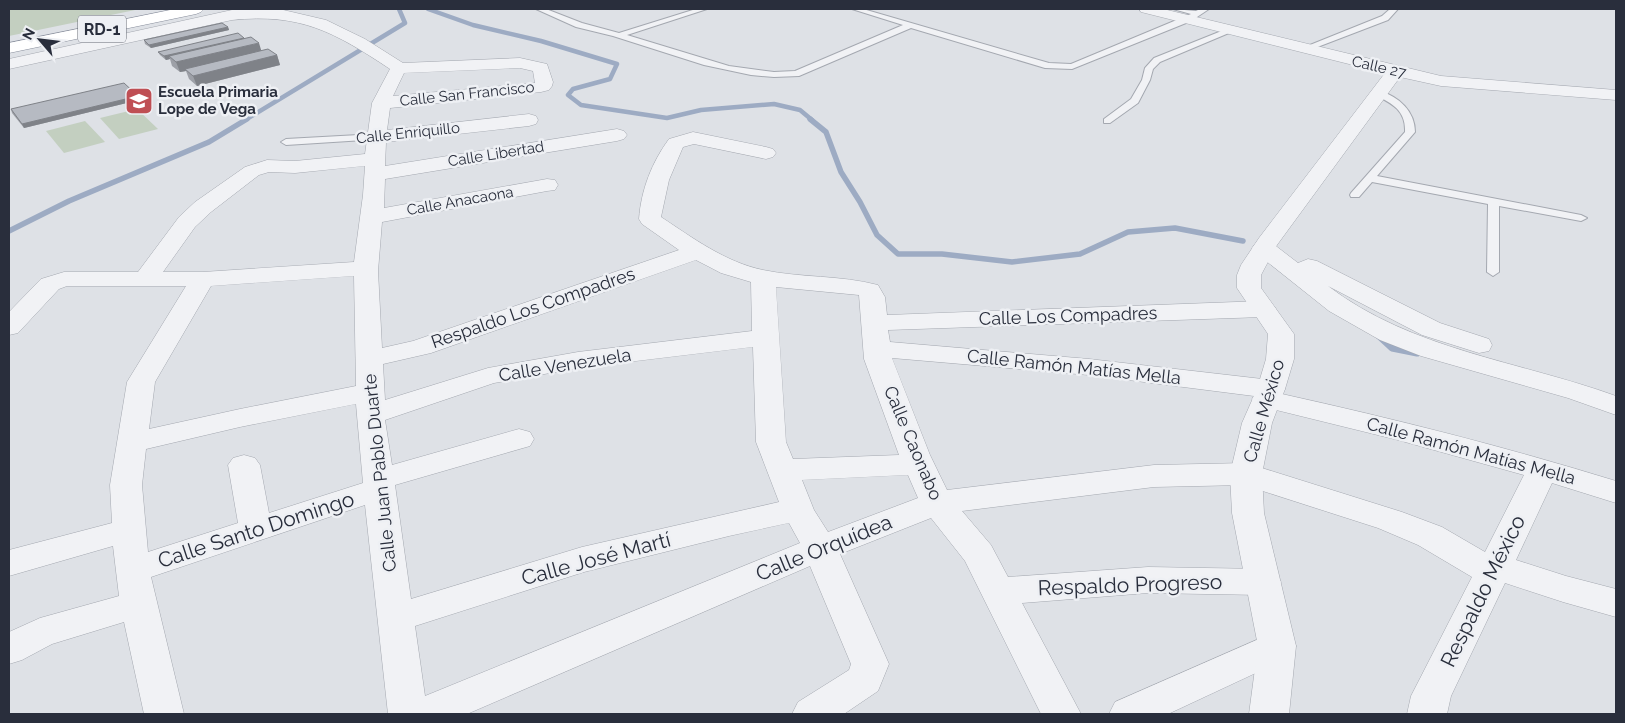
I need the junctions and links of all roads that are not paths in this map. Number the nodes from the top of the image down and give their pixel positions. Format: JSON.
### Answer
{"nodes":[{"id":1,"x":160,"y":9,"type":"edge"},
{"id":2,"x":196,"y":9,"type":"edge"},
{"id":3,"x":540,"y":9,"type":"edge"},
{"id":4,"x":703,"y":9,"type":"edge"},
{"id":5,"x":856,"y":9,"type":"edge"},
{"id":6,"x":1146,"y":9,"type":"edge"},
{"id":7,"x":1204,"y":9,"type":"edge"},
{"id":8,"x":1394,"y":9,"type":"edge"},
{"id":9,"x":1187,"y":14,"type":"edge"},
{"id":10,"x":118,"y":25,"type":"junction"},
{"id":11,"x":910,"y":25,"type":"junction"},
{"id":12,"x":1232,"y":30,"type":"junction"},
{"id":13,"x":619,"y":35,"type":"junction"},
{"id":14,"x":134,"y":37,"type":"junction"},
{"id":15,"x":9,"y":41,"type":"edge"},
{"id":16,"x":9,"y":48,"type":"edge"},
{"id":17,"x":1304,"y":49,"type":"junction"},
{"id":18,"x":391,"y":63,"type":"junction"},
{"id":19,"x":9,"y":64,"type":"edge"},
{"id":20,"x":1396,"y":71,"type":"junction"},
{"id":21,"x":1380,"y":94,"type":"junction"},
{"id":22,"x":1616,"y":95,"type":"edge"},
{"id":23,"x":382,"y":102,"type":"junction"},
{"id":24,"x":529,"y":120,"type":"dead end"},
{"id":25,"x":1107,"y":121,"type":"dead end"},
{"id":26,"x":617,"y":135,"type":"dead end"},
{"id":27,"x":286,"y":142,"type":"dead end"},
{"id":28,"x":766,"y":153,"type":"dead end"},
{"id":29,"x":376,"y":156,"type":"junction"},
{"id":30,"x":1370,"y":178,"type":"junction"},
{"id":31,"x":547,"y":185,"type":"dead end"},
{"id":32,"x":1355,"y":195,"type":"dead end"},
{"id":33,"x":1494,"y":201,"type":"junction"},
{"id":34,"x":373,"y":216,"type":"junction"},
{"id":35,"x":1581,"y":218,"type":"dead end"},
{"id":36,"x":696,"y":252,"type":"junction"},
{"id":37,"x":1261,"y":252,"type":"junction"},
{"id":38,"x":366,"y":268,"type":"junction"},
{"id":39,"x":1493,"y":272,"type":"dead end"},
{"id":40,"x":763,"y":278,"type":"junction"},
{"id":41,"x":203,"y":279,"type":"junction"},
{"id":42,"x":145,"y":280,"type":"junction"},
{"id":43,"x":1263,"y":310,"type":"junction"},
{"id":44,"x":9,"y":327,"type":"edge"},
{"id":45,"x":875,"y":336,"type":"junction"},
{"id":46,"x":764,"y":338,"type":"junction"},
{"id":47,"x":368,"y":360,"type":"junction"},
{"id":48,"x":1616,"y":390,"type":"edge"},
{"id":49,"x":1268,"y":394,"type":"junction"},
{"id":50,"x":370,"y":403,"type":"junction"},
{"id":51,"x":1616,"y":406,"type":"edge"},
{"id":52,"x":519,"y":438,"type":"dead end"},
{"id":53,"x":132,"y":442,"type":"junction"},
{"id":54,"x":920,"y":464,"type":"junction"},
{"id":55,"x":244,"y":465,"type":"dead end"},
{"id":56,"x":1543,"y":469,"type":"junction"},
{"id":57,"x":782,"y":470,"type":"junction"},
{"id":58,"x":1246,"y":474,"type":"junction"},
{"id":59,"x":379,"y":484,"type":"junction"},
{"id":60,"x":1616,"y":492,"type":"edge"},
{"id":61,"x":937,"y":504,"type":"junction"},
{"id":62,"x":798,"y":510,"type":"junction"},
{"id":63,"x":256,"y":529,"type":"junction"},
{"id":64,"x":129,"y":530,"type":"junction"},
{"id":65,"x":820,"y":548,"type":"junction"},
{"id":66,"x":9,"y":563,"type":"edge"},
{"id":67,"x":1493,"y":570,"type":"junction"},
{"id":68,"x":1263,"y":582,"type":"junction"},
{"id":69,"x":135,"y":587,"type":"junction"},
{"id":70,"x":998,"y":591,"type":"junction"},
{"id":71,"x":1616,"y":603,"type":"edge"},
{"id":72,"x":396,"y":618,"type":"junction"},
{"id":73,"x":1278,"y":646,"type":"junction"},
{"id":74,"x":9,"y":649,"type":"edge"},
{"id":75,"x":162,"y":713,"type":"edge"},
{"id":76,"x":408,"y":714,"type":"edge"},
{"id":77,"x":426,"y":714,"type":"edge"},
{"id":78,"x":812,"y":714,"type":"edge"},
{"id":79,"x":1061,"y":714,"type":"edge"},
{"id":80,"x":1129,"y":714,"type":"edge"},
{"id":81,"x":1269,"y":714,"type":"edge"},
{"id":82,"x":1427,"y":714,"type":"edge"}],
"edges":[{"from":1,"to":15,"type":"highway","number":"RD-1"},
{"from":2,"to":10,"type":"highway","number":"RD-1"},
{"from":3,"to":13,"type":"lane"},
{"from":4,"to":13,"type":"lane"},
{"from":5,"to":11,"type":"lane"},
{"from":6,"to":9,"type":"street","name":"Calle 27"},
{"from":7,"to":9,"type":"lane"},
{"from":8,"to":17,"type":"lane"},
{"from":9,"to":11,"type":"lane"},
{"from":9,"to":12,"type":"street","name":"Calle 27"},
{"from":10,"to":14,"type":"street"},
{"from":10,"to":16,"type":"highway","number":"RD-1"},
{"from":11,"to":13,"type":"lane"},
{"from":12,"to":17,"type":"street","name":"Calle 27"},
{"from":12,"to":25,"type":"lane"},
{"from":14,"to":18,"type":"street"},
{"from":14,"to":19,"type":"street"},
{"from":17,"to":20,"type":"street","name":"Calle 27"},
{"from":18,"to":23,"type":"street","name":"Calle Juan Pablo Duarte"},
{"from":18,"to":23,"type":"street","name":"Calle San Francisco"},
{"from":20,"to":21,"type":"street","name":"Calle México"},
{"from":20,"to":22,"type":"street","name":"Calle 27"},
{"from":21,"to":30,"type":"lane"},
{"from":21,"to":37,"type":"street","name":"Calle México"},
{"from":23,"to":29,"type":"street","name":"Calle Juan Pablo Duarte"},
{"from":24,"to":29,"type":"street","name":"Calle Enriquillo"},
{"from":26,"to":29,"type":"street","name":"Calle Libertad"},
{"from":27,"to":29,"type":"lane","name":"Calle Enriquillo"},
{"from":28,"to":36,"type":"street"},
{"from":29,"to":34,"type":"street","name":"Calle Juan Pablo Duarte"},
{"from":29,"to":42,"type":"street"},
{"from":30,"to":32,"type":"lane"},
{"from":30,"to":33,"type":"lane"},
{"from":31,"to":34,"type":"street","name":"Calle Anacaona"},
{"from":33,"to":35,"type":"lane"},
{"from":33,"to":39,"type":"lane"},
{"from":34,"to":38,"type":"street","name":"Calle Juan Pablo Duarte"},
{"from":36,"to":40,"type":"street"},
{"from":36,"to":47,"type":"street","name":"Respaldo Los Compadres"},
{"from":37,"to":43,"type":"street","name":"Calle México"},
{"from":37,"to":48,"type":"street"},
{"from":37,"to":51,"type":"street"},
{"from":38,"to":41,"type":"street"},
{"from":38,"to":47,"type":"street","name":"Calle Juan Pablo Duarte"},
{"from":40,"to":45,"type":"street","name":"Calle Caonabo"},
{"from":40,"to":46,"type":"street"},
{"from":41,"to":42,"type":"street"},
{"from":41,"to":53,"type":"street"},
{"from":42,"to":44,"type":"street"},
{"from":43,"to":45,"type":"street","name":"Calle Los Compadres"},
{"from":43,"to":49,"type":"street","name":"Calle México"},
{"from":45,"to":49,"type":"street","name":"Calle Ramón Matías Mella"},
{"from":45,"to":54,"type":"street","name":"Calle Caonabo"},
{"from":46,"to":50,"type":"street","name":"Calle Venezuela"},
{"from":46,"to":57,"type":"street"},
{"from":47,"to":50,"type":"street","name":"Calle Juan Pablo Duarte"},
{"from":49,"to":56,"type":"street","name":"Calle Ramón Matías Mella"},
{"from":49,"to":58,"type":"street","name":"Calle México"},
{"from":50,"to":53,"type":"street","name":"Calle Venezuela"},
{"from":50,"to":59,"type":"street","name":"Calle Juan Pablo Duarte"},
{"from":52,"to":59,"type":"street","name":"Calle Santo Domingo"},
{"from":53,"to":64,"type":"street"},
{"from":54,"to":57,"type":"street"},
{"from":54,"to":61,"type":"street","name":"Calle Caonabo"},
{"from":55,"to":63,"type":"street"},
{"from":56,"to":60,"type":"street","name":"Calle Ramón Matías Mella"},
{"from":56,"to":67,"type":"street","name":"Respaldo México"},
{"from":57,"to":62,"type":"street"},
{"from":58,"to":61,"type":"street","name":"Calle Orquídea"},
{"from":58,"to":67,"type":"street","name":"Calle Orquídea"},
{"from":58,"to":68,"type":"street","name":"Calle México"},
{"from":59,"to":63,"type":"street","name":"Calle Santo Domingo"},
{"from":59,"to":72,"type":"street","name":"Calle Juan Pablo Duarte"},
{"from":61,"to":65,"type":"street","name":"Calle Orquídea"},
{"from":61,"to":70,"type":"street","name":"Calle Caonabo"},
{"from":62,"to":65,"type":"street"},
{"from":62,"to":72,"type":"street","name":"Calle José Martí"},
{"from":63,"to":69,"type":"street","name":"Calle Santo Domingo"},
{"from":64,"to":66,"type":"street"},
{"from":64,"to":69,"type":"street"},
{"from":65,"to":77,"type":"street","name":"Calle Orquídea"},
{"from":65,"to":78,"type":"street"},
{"from":67,"to":71,"type":"street","name":"Calle Orquídea"},
{"from":67,"to":82,"type":"street","name":"Respaldo México"},
{"from":68,"to":70,"type":"street","name":"Respaldo Progreso"},
{"from":68,"to":73,"type":"street","name":"Calle México"},
{"from":69,"to":74,"type":"street","name":"Calle Santo Domingo"},
{"from":69,"to":75,"type":"street"},
{"from":70,"to":79,"type":"street","name":"Calle Caonabo"},
{"from":72,"to":76,"type":"street","name":"Calle Juan Pablo Duarte"},
{"from":73,"to":80,"type":"street"},
{"from":73,"to":81,"type":"street","name":"Calle México"}]}
